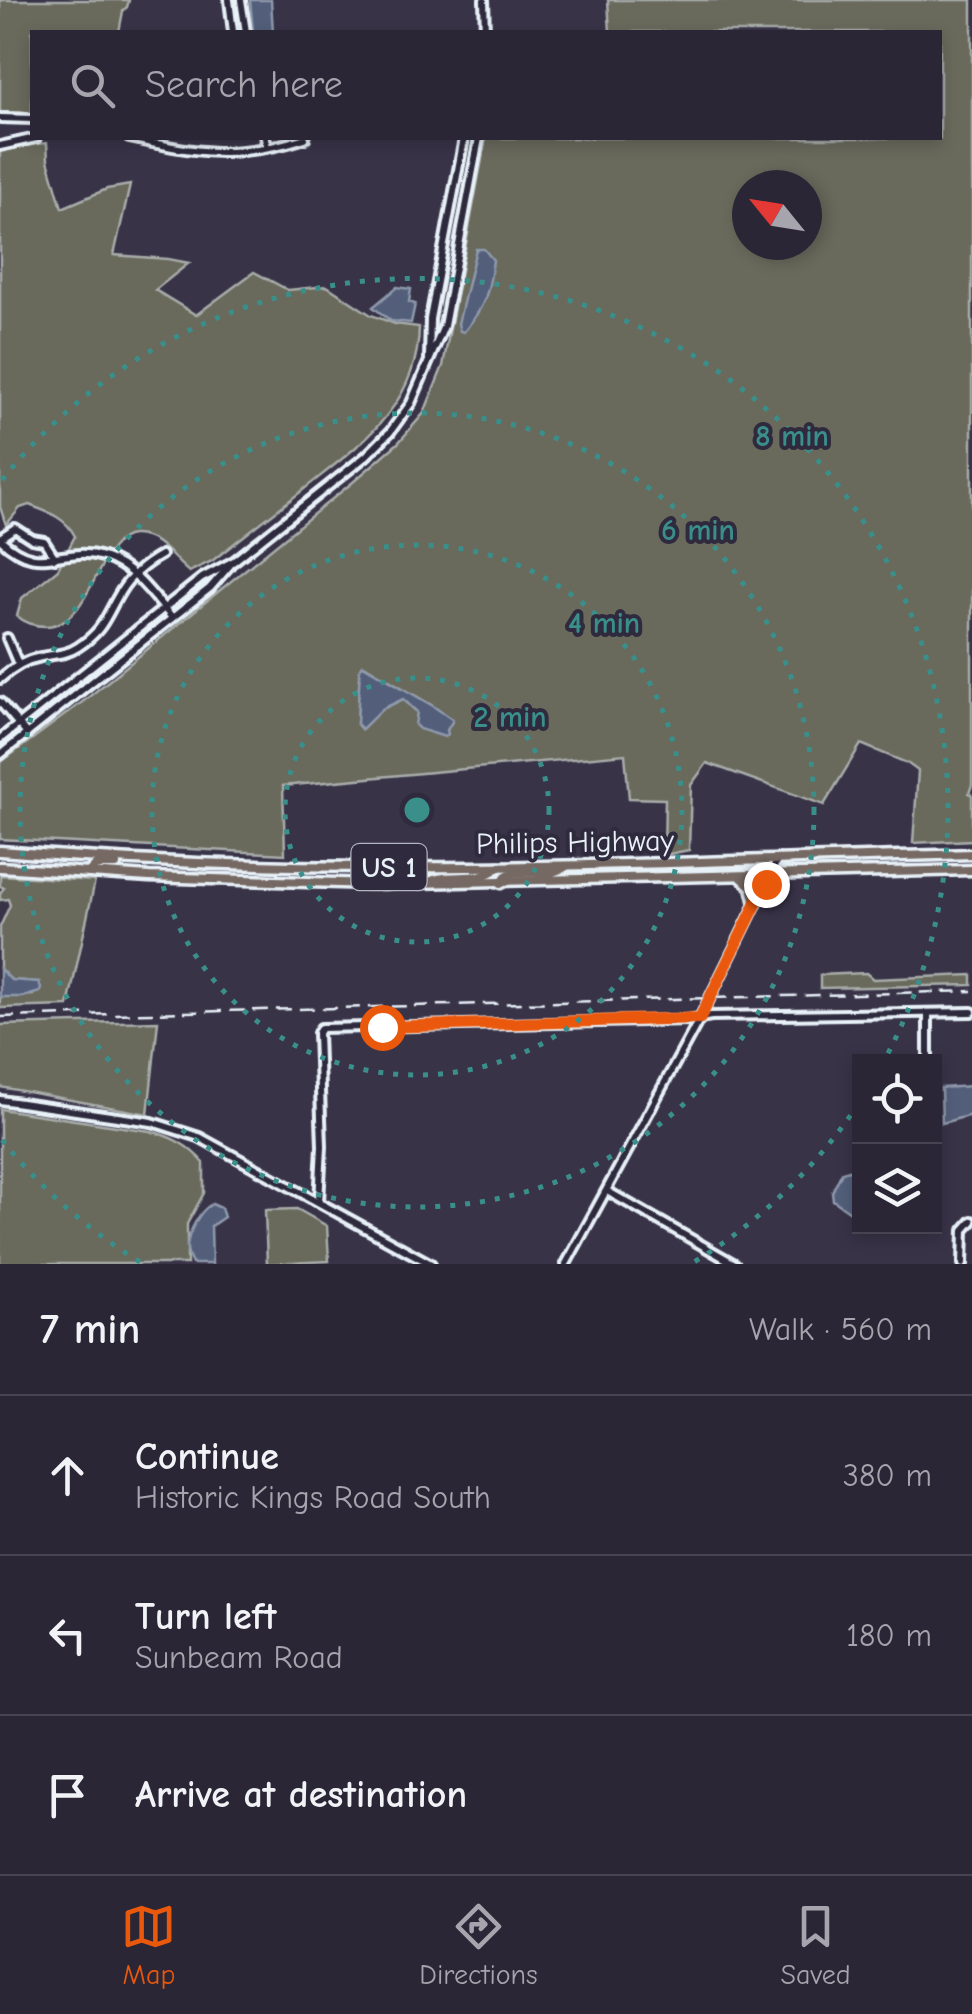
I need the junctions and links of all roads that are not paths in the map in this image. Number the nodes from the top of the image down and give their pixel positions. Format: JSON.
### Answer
{"nodes":[{"id":1,"x":229,"y":0,"type":"edge"},
{"id":2,"x":242,"y":0,"type":"edge"},
{"id":3,"x":484,"y":0,"type":"edge"},
{"id":4,"x":233,"y":30,"type":"edge"},
{"id":5,"x":246,"y":30,"type":"edge"},
{"id":6,"x":484,"y":30,"type":"edge"},
{"id":7,"x":0,"y":118,"type":"edge"},
{"id":8,"x":30,"y":119,"type":"edge"},
{"id":9,"x":30,"y":139,"type":"edge"},
{"id":10,"x":139,"y":140,"type":"edge"},
{"id":11,"x":252,"y":140,"type":"edge"},
{"id":12,"x":265,"y":140,"type":"edge"},
{"id":13,"x":297,"y":140,"type":"edge"},
{"id":14,"x":464,"y":140,"type":"edge"},
{"id":15,"x":479,"y":140,"type":"edge"},
{"id":16,"x":0,"y":146,"type":"edge"},
{"id":17,"x":267,"y":148,"type":"junction"},
{"id":18,"x":255,"y":150,"type":"junction"},
{"id":19,"x":429,"y":364,"type":"junction"},
{"id":20,"x":0,"y":538,"type":"edge"},
{"id":21,"x":162,"y":555,"type":"dead end"},
{"id":22,"x":55,"y":558,"type":"junction"},
{"id":23,"x":234,"y":560,"type":"junction"},
{"id":24,"x":134,"y":574,"type":"junction"},
{"id":25,"x":164,"y":608,"type":"junction"},
{"id":26,"x":172,"y":618,"type":"junction"},
{"id":27,"x":7,"y":638,"type":"dead end"},
{"id":28,"x":18,"y":664,"type":"junction"},
{"id":29,"x":0,"y":680,"type":"edge"},
{"id":30,"x":0,"y":702,"type":"edge"},
{"id":31,"x":18,"y":724,"type":"junction"},
{"id":32,"x":27,"y":734,"type":"junction"},
{"id":33,"x":0,"y":739,"type":"edge"},
{"id":34,"x":0,"y":756,"type":"edge"},
{"id":35,"x":0,"y":851,"type":"edge"},
{"id":36,"x":972,"y":854,"type":"edge"},
{"id":37,"x":778,"y":859,"type":"junction"},
{"id":38,"x":128,"y":861,"type":"junction"},
{"id":39,"x":570,"y":865,"type":"junction"},
{"id":40,"x":308,"y":866,"type":"junction"},
{"id":41,"x":498,"y":866,"type":"junction"},
{"id":42,"x":0,"y":867,"type":"edge"},
{"id":43,"x":972,"y":870,"type":"edge"},
{"id":44,"x":89,"y":872,"type":"junction"},
{"id":45,"x":770,"y":876,"type":"junction"},
{"id":46,"x":741,"y":877,"type":"junction"},
{"id":47,"x":501,"y":882,"type":"junction"},
{"id":48,"x":308,"y":883,"type":"junction"},
{"id":49,"x":425,"y":884,"type":"junction"},
{"id":50,"x":756,"y":904,"type":"junction"},
{"id":51,"x":972,"y":1012,"type":"edge"},
{"id":52,"x":928,"y":1013,"type":"junction"},
{"id":53,"x":700,"y":1018,"type":"junction"},
{"id":54,"x":928,"y":1054,"type":"edge"},
{"id":55,"x":0,"y":1100,"type":"edge"},
{"id":56,"x":607,"y":1191,"type":"junction"},
{"id":57,"x":319,"y":1202,"type":"junction"},
{"id":58,"x":972,"y":1222,"type":"edge"},
{"id":59,"x":431,"y":1264,"type":"edge"},
{"id":60,"x":566,"y":1264,"type":"edge"},
{"id":61,"x":735,"y":1264,"type":"edge"},
{"id":62,"x":963,"y":1264,"type":"edge"}],
"edges":[{"from":1,"to":4,"type":"street"},
{"from":2,"to":5,"type":"street"},
{"from":3,"to":6,"type":"street"},
{"from":7,"to":8,"type":"street"},
{"from":9,"to":16,"type":"street"},
{"from":10,"to":18,"type":"street"},
{"from":11,"to":18,"type":"street"},
{"from":12,"to":17,"type":"street"},
{"from":13,"to":17,"type":"street"},
{"from":14,"to":19,"type":"street"},
{"from":15,"to":19,"type":"street"},
{"from":17,"to":18,"type":"street"},
{"from":19,"to":23,"type":"street"},
{"from":20,"to":22,"type":"street"},
{"from":20,"to":22,"type":"street"},
{"from":21,"to":24,"type":"street"},
{"from":22,"to":24,"type":"street"},
{"from":23,"to":25,"type":"street"},
{"from":23,"to":26,"type":"street"},
{"from":24,"to":25,"type":"street"},
{"from":24,"to":28,"type":"street"},
{"from":25,"to":26,"type":"street"},
{"from":25,"to":31,"type":"street"},
{"from":26,"to":32,"type":"street"},
{"from":27,"to":28,"type":"street"},
{"from":28,"to":29,"type":"street"},
{"from":30,"to":31,"type":"street"},
{"from":31,"to":32,"type":"street"},
{"from":31,"to":33,"type":"street"},
{"from":32,"to":34,"type":"street"},
{"from":35,"to":38,"type":"main road","name":"Philips Highway","number":"US 1"},
{"from":36,"to":37,"type":"main road","name":"Philips Highway","number":"US 1"},
{"from":37,"to":39,"type":"main road","name":"Philips Highway","number":"US 1"},
{"from":37,"to":45,"type":"street"},
{"from":38,"to":40,"type":"main road","name":"Philips Highway","number":"US 1"},
{"from":38,"to":44,"type":"main road"},
{"from":39,"to":41,"type":"main road","name":"Philips Highway","number":"US 1"},
{"from":39,"to":47,"type":"main road"},
{"from":40,"to":41,"type":"main road","name":"Philips Highway","number":"US 1"},
{"from":40,"to":48,"type":"main road"},
{"from":41,"to":49,"type":"main road"},
{"from":42,"to":44,"type":"main road","name":"Philips Highway","number":"US 1"},
{"from":43,"to":45,"type":"main road","name":"Philips Highway","number":"US 1"},
{"from":44,"to":48,"type":"main road","name":"Philips Highway","number":"US 1"},
{"from":45,"to":46,"type":"main road","name":"Philips Highway","number":"US 1"},
{"from":45,"to":50,"type":"street"},
{"from":46,"to":47,"type":"main road","name":"Philips Highway","number":"US 1"},
{"from":46,"to":50,"type":"main road"},
{"from":47,"to":49,"type":"main road","name":"Philips Highway","number":"US 1"},
{"from":48,"to":49,"type":"main road","name":"Philips Highway","number":"US 1"},
{"from":50,"to":53,"type":"street"},
{"from":51,"to":52,"type":"street"},
{"from":52,"to":53,"type":"street"},
{"from":52,"to":54,"type":"street"},
{"from":53,"to":56,"type":"street"},
{"from":53,"to":57,"type":"street"},
{"from":55,"to":57,"type":"street"},
{"from":56,"to":60,"type":"street"},
{"from":56,"to":61,"type":"street"},
{"from":57,"to":59,"type":"street"},
{"from":58,"to":62,"type":"street"}]}
